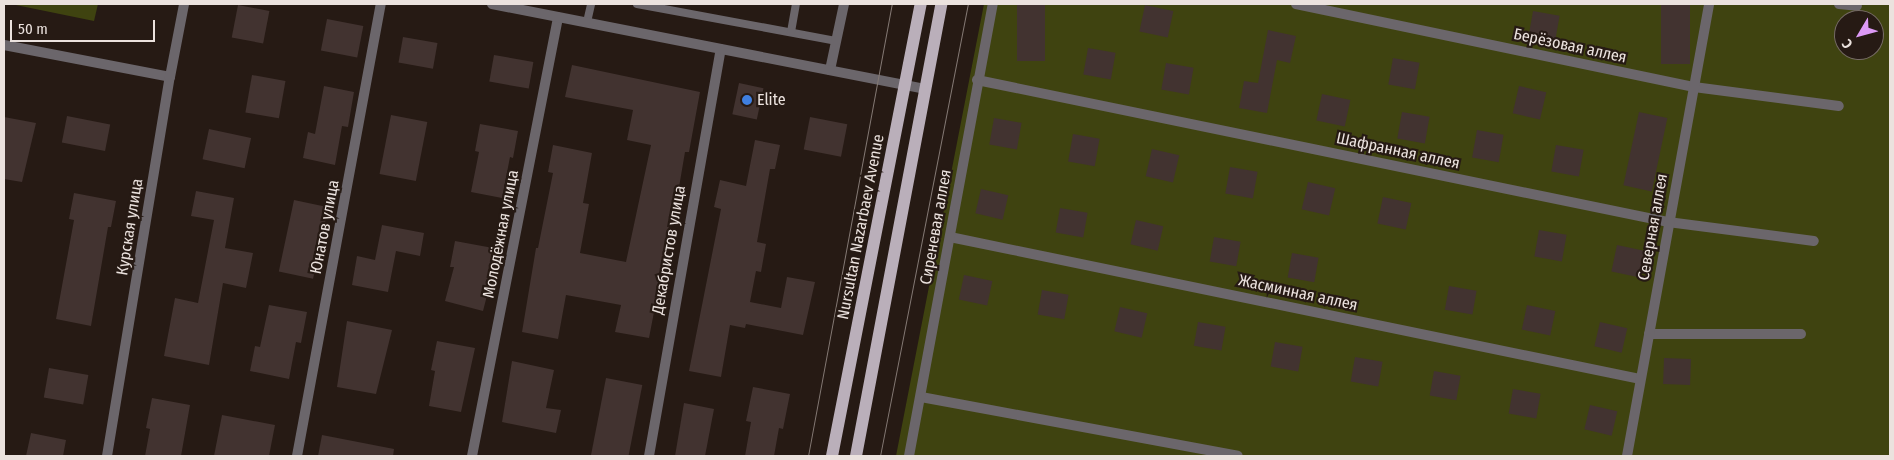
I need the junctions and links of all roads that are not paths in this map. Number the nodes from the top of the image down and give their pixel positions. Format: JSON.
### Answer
{"nodes":[{"id":1,"x":184,"y":4,"type":"edge"},
{"id":2,"x":381,"y":4,"type":"edge"},
{"id":3,"x":492,"y":4,"type":"edge"},
{"id":4,"x":591,"y":4,"type":"edge"},
{"id":5,"x":637,"y":4,"type":"edge"},
{"id":6,"x":796,"y":4,"type":"edge"},
{"id":7,"x":844,"y":4,"type":"edge"},
{"id":8,"x":921,"y":4,"type":"edge"},
{"id":9,"x":941,"y":4,"type":"edge"},
{"id":10,"x":992,"y":4,"type":"edge"},
{"id":11,"x":1296,"y":4,"type":"edge"},
{"id":12,"x":1709,"y":4,"type":"edge"},
{"id":13,"x":1839,"y":4,"type":"edge"},
{"id":14,"x":1856,"y":6,"type":"dead end"},
{"id":15,"x":538,"y":8,"type":"edge"},
{"id":16,"x":558,"y":17,"type":"junction"},
{"id":17,"x":587,"y":22,"type":"junction"},
{"id":18,"x":791,"y":32,"type":"junction"},
{"id":19,"x":836,"y":41,"type":"junction"},
{"id":20,"x":4,"y":45,"type":"edge"},
{"id":21,"x":721,"y":49,"type":"junction"},
{"id":22,"x":830,"y":70,"type":"junction"},
{"id":23,"x":170,"y":77,"type":"junction"},
{"id":24,"x":977,"y":80,"type":"junction"},
{"id":25,"x":905,"y":85,"type":"junction"},
{"id":26,"x":1694,"y":88,"type":"junction"},
{"id":27,"x":925,"y":89,"type":"junction"},
{"id":28,"x":1839,"y":106,"type":"dead end"},
{"id":29,"x":1668,"y":222,"type":"junction"},
{"id":30,"x":950,"y":237,"type":"junction"},
{"id":31,"x":1814,"y":241,"type":"dead end"},
{"id":32,"x":1649,"y":334,"type":"junction"},
{"id":33,"x":1801,"y":334,"type":"dead end"},
{"id":34,"x":1640,"y":379,"type":"junction"},
{"id":35,"x":921,"y":397,"type":"junction"},
{"id":36,"x":107,"y":456,"type":"edge"},
{"id":37,"x":296,"y":456,"type":"edge"},
{"id":38,"x":472,"y":456,"type":"edge"},
{"id":39,"x":649,"y":456,"type":"edge"},
{"id":40,"x":832,"y":456,"type":"edge"},
{"id":41,"x":856,"y":456,"type":"edge"},
{"id":42,"x":908,"y":456,"type":"edge"},
{"id":43,"x":1238,"y":456,"type":"edge"},
{"id":44,"x":1628,"y":456,"type":"edge"}],
"edges":[{"from":1,"to":23,"type":"street","name":"Курская улица"},
{"from":2,"to":37,"type":"street","name":"Юнатов улица"},
{"from":3,"to":15,"type":"street"},
{"from":4,"to":17,"type":"lane"},
{"from":5,"to":18,"type":"lane"},
{"from":6,"to":18,"type":"lane"},
{"from":7,"to":19,"type":"street"},
{"from":8,"to":25,"type":"main road","name":"Nursultan Nazarbaev Avenue"},
{"from":9,"to":27,"type":"main road"},
{"from":10,"to":24,"type":"street","name":"Сиреневая аллея"},
{"from":11,"to":26,"type":"street","name":"Берёзовая аллея"},
{"from":12,"to":26,"type":"street","name":"Северная аллея"},
{"from":13,"to":14,"type":"street"},
{"from":15,"to":16,"type":"street"},
{"from":16,"to":17,"type":"street"},
{"from":16,"to":38,"type":"street","name":"Молодёжная улица"},
{"from":17,"to":21,"type":"street"},
{"from":18,"to":19,"type":"lane"},
{"from":19,"to":22,"type":"street"},
{"from":20,"to":23,"type":"street"},
{"from":21,"to":22,"type":"street"},
{"from":21,"to":39,"type":"street","name":"Декабристов улица"},
{"from":22,"to":25,"type":"street"},
{"from":23,"to":36,"type":"street","name":"Курская улица"},
{"from":24,"to":29,"type":"street","name":"Шафранная аллея"},
{"from":24,"to":30,"type":"street","name":"Сиреневая аллея"},
{"from":25,"to":27,"type":"street"},
{"from":25,"to":40,"type":"main road","name":"Nursultan Nazarbaev Avenue"},
{"from":26,"to":28,"type":"street","name":"Берёзовая аллея"},
{"from":26,"to":29,"type":"street","name":"Северная аллея"},
{"from":27,"to":41,"type":"main road"},
{"from":29,"to":31,"type":"street","name":"Шафранная аллея"},
{"from":29,"to":32,"type":"street","name":"Северная аллея"},
{"from":30,"to":34,"type":"street","name":"Жасминная аллея"},
{"from":30,"to":35,"type":"street","name":"Сиреневая аллея"},
{"from":32,"to":33,"type":"street"},
{"from":32,"to":34,"type":"street","name":"Северная аллея"},
{"from":34,"to":44,"type":"street","name":"Северная аллея"},
{"from":35,"to":42,"type":"street","name":"Сиреневая аллея"},
{"from":35,"to":43,"type":"street"}]}
